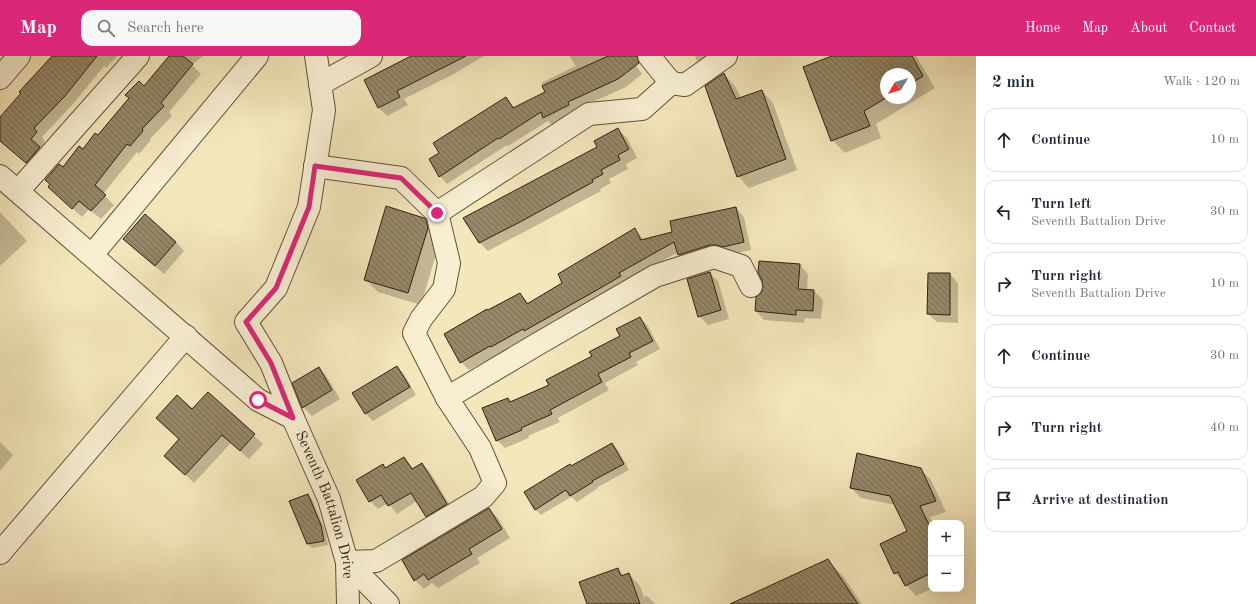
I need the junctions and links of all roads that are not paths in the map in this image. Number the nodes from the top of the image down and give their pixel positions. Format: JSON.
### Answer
{"nodes":[{"id":1,"x":19,"y":56,"type":"edge"},
{"id":2,"x":138,"y":56,"type":"edge"},
{"id":3,"x":257,"y":56,"type":"edge"},
{"id":4,"x":316,"y":56,"type":"edge"},
{"id":5,"x":371,"y":56,"type":"edge"},
{"id":6,"x":649,"y":56,"type":"edge"},
{"id":7,"x":726,"y":56,"type":"edge"},
{"id":8,"x":0,"y":78,"type":"edge"},
{"id":9,"x":671,"y":83,"type":"junction"},
{"id":10,"x":320,"y":84,"type":"junction"},
{"id":11,"x":315,"y":166,"type":"junction"},
{"id":12,"x":0,"y":176,"type":"edge"},
{"id":13,"x":18,"y":191,"type":"junction"},
{"id":14,"x":437,"y":213,"type":"junction"},
{"id":15,"x":92,"y":255,"type":"junction"},
{"id":16,"x":751,"y":286,"type":"dead end"},
{"id":17,"x":186,"y":336,"type":"junction"},
{"id":18,"x":447,"y":398,"type":"junction"},
{"id":19,"x":293,"y":418,"type":"junction"},
{"id":20,"x":0,"y":554,"type":"edge"},
{"id":21,"x":347,"y":562,"type":"junction"},
{"id":22,"x":348,"y":604,"type":"edge"},
{"id":23,"x":388,"y":604,"type":"edge"}],
"edges":[{"from":1,"to":8,"type":"street"},
{"from":2,"to":13,"type":"street"},
{"from":3,"to":15,"type":"street"},
{"from":4,"to":10,"type":"street"},
{"from":5,"to":10,"type":"street"},
{"from":6,"to":9,"type":"street"},
{"from":7,"to":9,"type":"street"},
{"from":9,"to":14,"type":"street"},
{"from":10,"to":11,"type":"street"},
{"from":11,"to":14,"type":"street"},
{"from":11,"to":19,"type":"street","name":"Seventh Battalion Drive"},
{"from":12,"to":13,"type":"street"},
{"from":13,"to":15,"type":"street"},
{"from":14,"to":18,"type":"street"},
{"from":15,"to":17,"type":"street"},
{"from":16,"to":18,"type":"street"},
{"from":17,"to":19,"type":"street"},
{"from":17,"to":20,"type":"street"},
{"from":18,"to":21,"type":"street"},
{"from":19,"to":21,"type":"street","name":"Seventh Battalion Drive"},
{"from":21,"to":22,"type":"street","name":"Seventh Battalion Drive"},
{"from":21,"to":23,"type":"street"}]}
